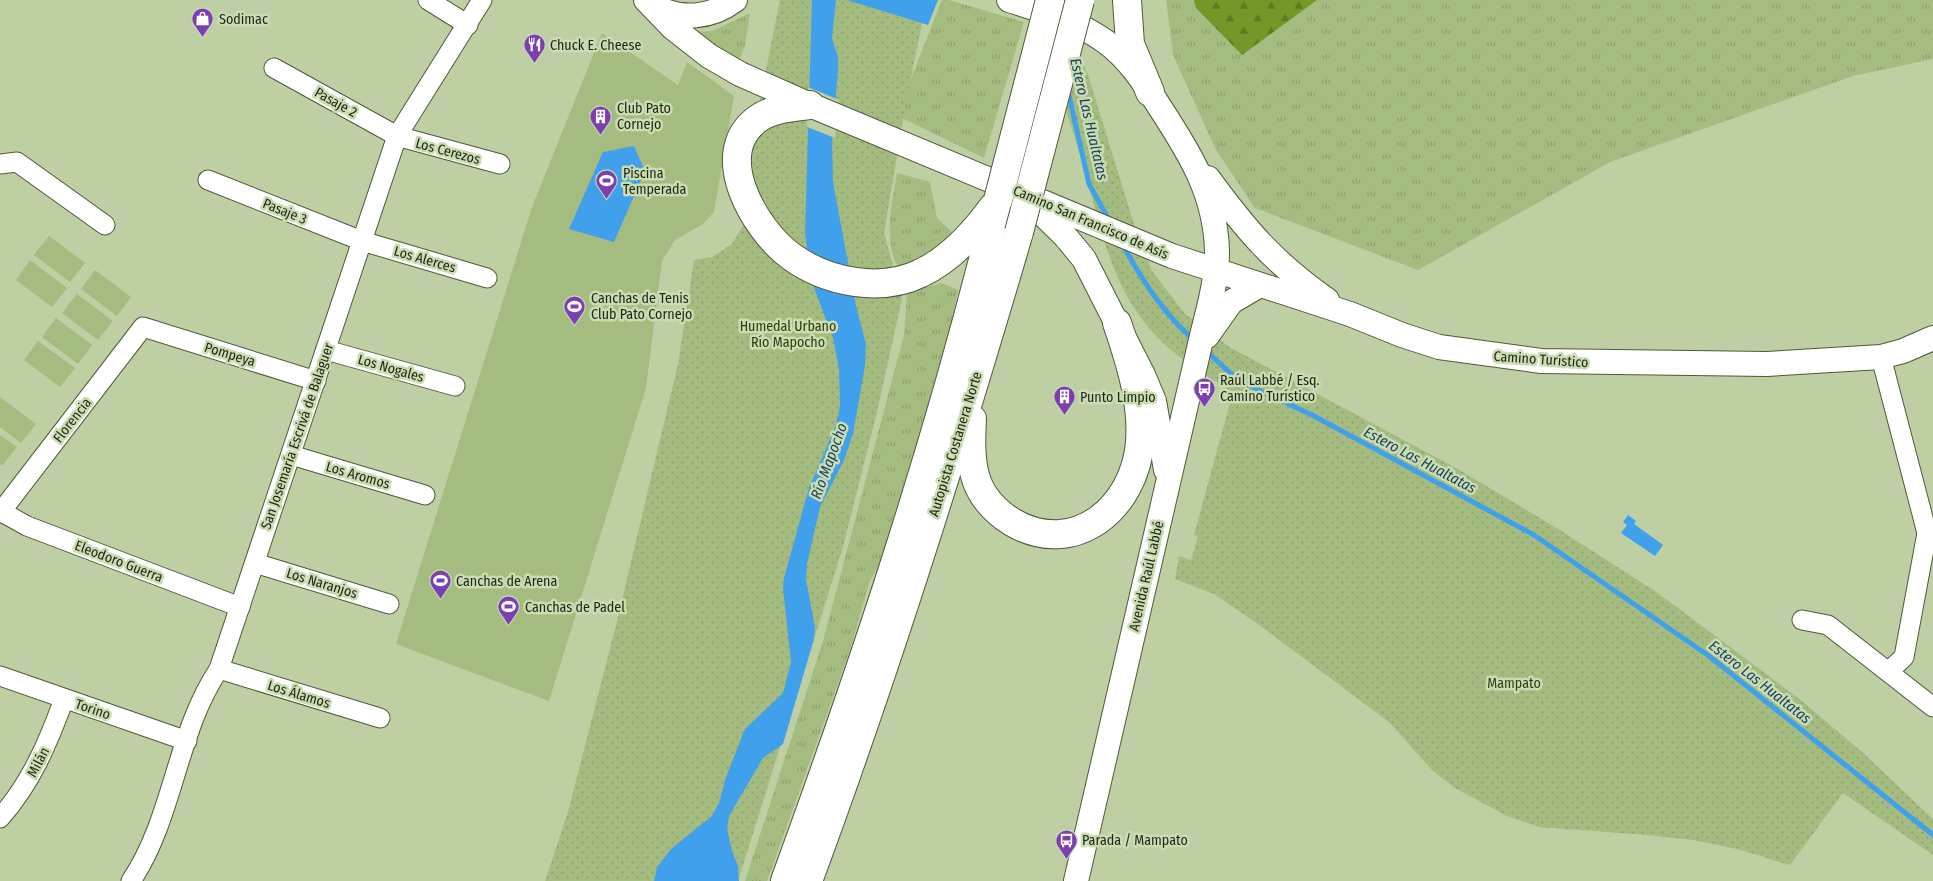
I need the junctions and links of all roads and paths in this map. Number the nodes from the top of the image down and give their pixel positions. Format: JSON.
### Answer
{"nodes":[{"id":1,"x":428,"y":0,"type":"edge"},
{"id":2,"x":482,"y":0,"type":"edge"},
{"id":3,"x":735,"y":0,"type":"edge"},
{"id":4,"x":1009,"y":0,"type":"edge"},
{"id":5,"x":1050,"y":0,"type":"edge"},
{"id":6,"x":1080,"y":0,"type":"edge"},
{"id":7,"x":1127,"y":0,"type":"edge"},
{"id":8,"x":647,"y":1,"type":"edge"},
{"id":9,"x":468,"y":25,"type":"junction"},
{"id":10,"x":274,"y":68,"type":"dead end"},
{"id":11,"x":1150,"y":92,"type":"junction"},
{"id":12,"x":810,"y":105,"type":"junction"},
{"id":13,"x":397,"y":136,"type":"junction"},
{"id":14,"x":1193,"y":158,"type":"junction"},
{"id":15,"x":0,"y":164,"type":"edge"},
{"id":16,"x":500,"y":164,"type":"dead end"},
{"id":17,"x":208,"y":180,"type":"dead end"},
{"id":18,"x":1006,"y":195,"type":"junction"},
{"id":19,"x":105,"y":225,"type":"dead end"},
{"id":20,"x":362,"y":241,"type":"junction"},
{"id":21,"x":1216,"y":270,"type":"junction"},
{"id":22,"x":487,"y":278,"type":"dead end"},
{"id":23,"x":1260,"y":286,"type":"junction"},
{"id":24,"x":1212,"y":314,"type":"junction"},
{"id":25,"x":1350,"y":314,"type":"junction"},
{"id":26,"x":1117,"y":323,"type":"junction"},
{"id":27,"x":143,"y":327,"type":"joint"},
{"id":28,"x":1933,"y":338,"type":"edge"},
{"id":29,"x":326,"y":350,"type":"junction"},
{"id":30,"x":1881,"y":357,"type":"junction"},
{"id":31,"x":976,"y":380,"type":"junction"},
{"id":32,"x":316,"y":381,"type":"junction"},
{"id":33,"x":455,"y":386,"type":"dead end"},
{"id":34,"x":291,"y":455,"type":"junction"},
{"id":35,"x":1167,"y":481,"type":"junction"},
{"id":36,"x":425,"y":495,"type":"dead end"},
{"id":37,"x":0,"y":512,"type":"edge"},
{"id":38,"x":1930,"y":533,"type":"edge"},
{"id":39,"x":255,"y":563,"type":"junction"},
{"id":40,"x":389,"y":604,"type":"dead end"},
{"id":41,"x":240,"y":607,"type":"junction"},
{"id":42,"x":1802,"y":620,"type":"dead end"},
{"id":43,"x":219,"y":669,"type":"junction"},
{"id":44,"x":1889,"y":671,"type":"junction"},
{"id":45,"x":0,"y":676,"type":"edge"},
{"id":46,"x":64,"y":699,"type":"junction"},
{"id":47,"x":1933,"y":707,"type":"edge"},
{"id":48,"x":380,"y":718,"type":"dead end"},
{"id":49,"x":187,"y":742,"type":"junction"},
{"id":50,"x":0,"y":818,"type":"edge"},
{"id":51,"x":131,"y":881,"type":"edge"},
{"id":52,"x":785,"y":881,"type":"edge"},
{"id":53,"x":808,"y":881,"type":"edge"},
{"id":54,"x":1076,"y":881,"type":"edge"}],
"edges":[{"from":1,"to":9,"type":"street"},
{"from":2,"to":9,"type":"street","name":"San Josemaría Escrivá de Balaguer"},
{"from":3,"to":8,"type":"main road"},
{"from":4,"to":11,"type":"main road","bridge":true},
{"from":5,"to":18,"type":"highway","name":"Autopista Costanera Norte","bridge":true},
{"from":6,"to":31,"type":"highway","name":"Autopista Costanera Norte","bridge":true},
{"from":7,"to":11,"type":"highway"},
{"from":8,"to":12,"type":"main road","name":"Camino San Francisco de Asís"},
{"from":9,"to":13,"type":"street","name":"San Josemaría Escrivá de Balaguer"},
{"from":10,"to":13,"type":"street","name":"Pasaje 2"},
{"from":11,"to":14,"type":"main road"},
{"from":12,"to":18,"type":"main road","name":"Camino San Francisco de Asís"},
{"from":12,"to":18,"type":"highway"},
{"from":13,"to":16,"type":"street","name":"Los Cerezos"},
{"from":13,"to":20,"type":"street","name":"San Josemaría Escrivá de Balaguer"},
{"from":14,"to":21,"type":"main road"},
{"from":14,"to":25,"type":"main road"},
{"from":15,"to":19,"type":"street"},
{"from":17,"to":20,"type":"street","name":"Pasaje 3"},
{"from":18,"to":21,"type":"main road","name":"Camino San Francisco de Asís"},
{"from":18,"to":26,"type":"main road"},
{"from":18,"to":52,"type":"highway","name":"Autopista Costanera Norte"},
{"from":20,"to":22,"type":"street","name":"Los Alerces"},
{"from":20,"to":29,"type":"street","name":"San Josemaría Escrivá de Balaguer"},
{"from":21,"to":23,"type":"main road","name":"Camino Turístico"},
{"from":21,"to":24,"type":"main road","name":"Avenida Raúl Labbé"},
{"from":23,"to":24,"type":"main road"},
{"from":23,"to":25,"type":"main road","name":"Camino Turístico"},
{"from":24,"to":35,"type":"main road","name":"Avenida Raúl Labbé"},
{"from":25,"to":30,"type":"main road","name":"Camino Turístico"},
{"from":26,"to":31,"type":"highway"},
{"from":26,"to":35,"type":"main road"},
{"from":27,"to":32,"type":"street","name":"Pompeya"},
{"from":27,"to":37,"type":"street","name":"Florencia"},
{"from":28,"to":30,"type":"main road","name":"Camino Turístico"},
{"from":29,"to":32,"type":"street","name":"San Josemaría Escrivá de Balaguer"},
{"from":29,"to":33,"type":"street","name":"Los Nogales"},
{"from":30,"to":38,"type":"street"},
{"from":31,"to":53,"type":"highway","name":"Autopista Costanera Norte"},
{"from":32,"to":34,"type":"street","name":"San Josemaría Escrivá de Balaguer"},
{"from":34,"to":36,"type":"street","name":"Los Aromos"},
{"from":34,"to":39,"type":"street","name":"San Josemaría Escrivá de Balaguer"},
{"from":35,"to":54,"type":"main road","name":"Avenida Raúl Labbé"},
{"from":37,"to":41,"type":"street","name":"Eleodoro Guerra"},
{"from":38,"to":44,"type":"street"},
{"from":39,"to":40,"type":"street","name":"Los Naranjos"},
{"from":39,"to":41,"type":"street","name":"San Josemaría Escrivá de Balaguer"},
{"from":41,"to":43,"type":"street","name":"San Josemaría Escrivá de Balaguer"},
{"from":42,"to":44,"type":"street"},
{"from":43,"to":48,"type":"street","name":"Los Álamos"},
{"from":43,"to":49,"type":"street","name":"San Josemaría Escrivá de Balaguer"},
{"from":44,"to":47,"type":"street"},
{"from":45,"to":46,"type":"street","name":"Torino"},
{"from":46,"to":49,"type":"street","name":"Torino"},
{"from":46,"to":50,"type":"street","name":"Milán"},
{"from":49,"to":51,"type":"street","name":"San Josemaría Escrivá de Balaguer"}]}
